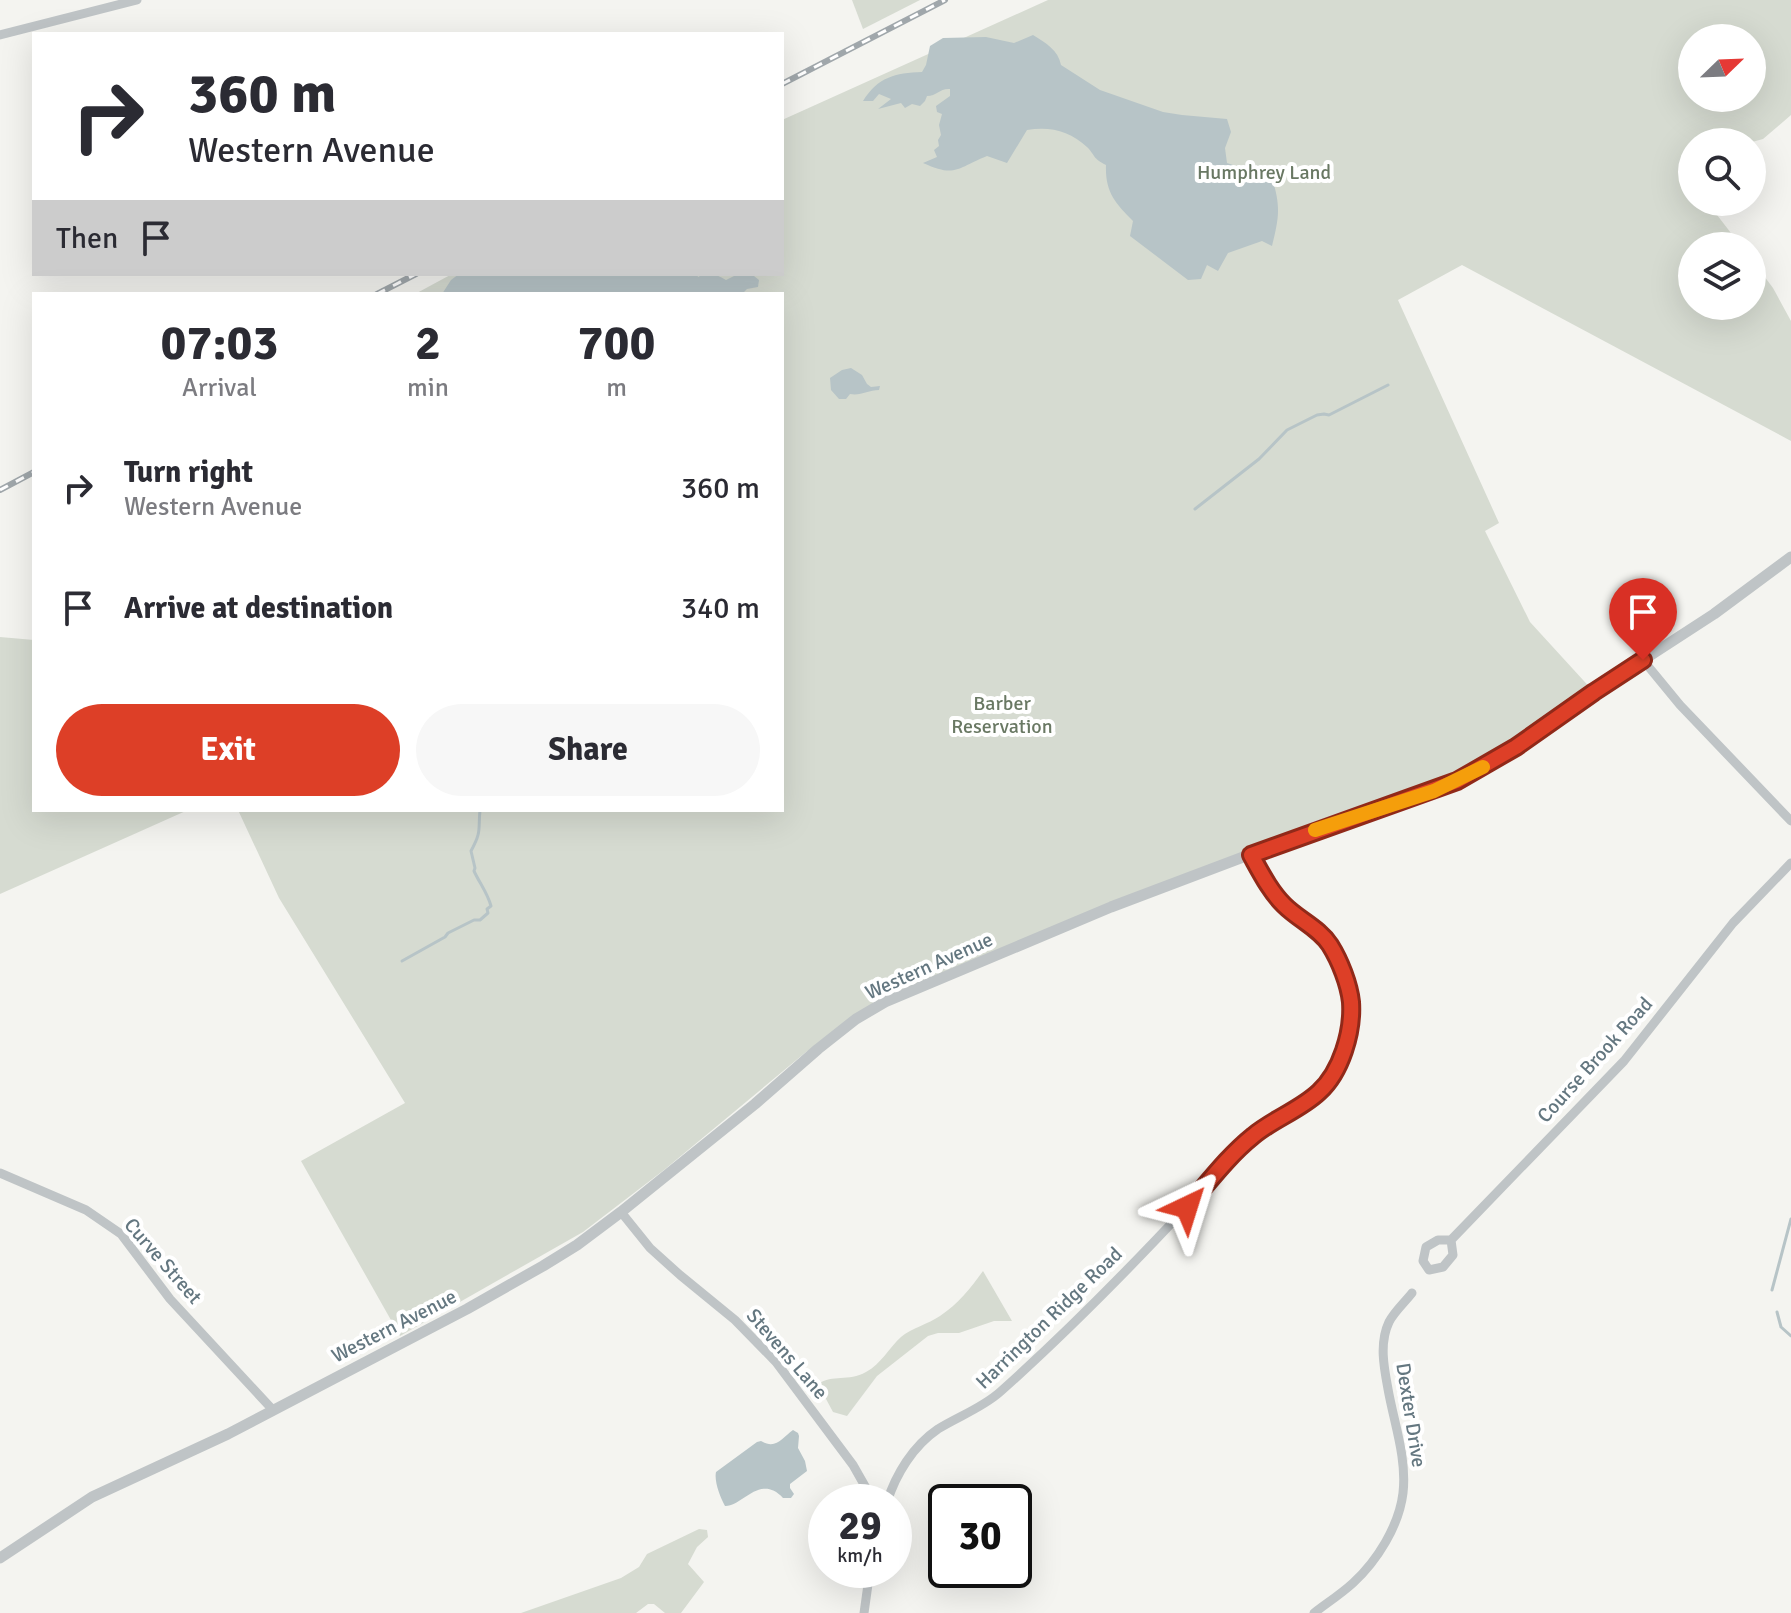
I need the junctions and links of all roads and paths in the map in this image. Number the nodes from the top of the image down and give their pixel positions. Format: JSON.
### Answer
{"nodes":[{"id":1,"x":137,"y":0,"type":"edge"},
{"id":2,"x":0,"y":35,"type":"edge"},
{"id":3,"x":1791,"y":557,"type":"edge"},
{"id":4,"x":1643,"y":660,"type":"junction"},
{"id":5,"x":1791,"y":821,"type":"edge"},
{"id":6,"x":1251,"y":855,"type":"junction"},
{"id":7,"x":1791,"y":863,"type":"edge"},
{"id":8,"x":0,"y":1173,"type":"edge"},
{"id":9,"x":621,"y":1212,"type":"junction"},
{"id":10,"x":1451,"y":1240,"type":"dead end"},
{"id":11,"x":1412,"y":1293,"type":"dead end"},
{"id":12,"x":272,"y":1409,"type":"junction"},
{"id":13,"x":864,"y":1484,"type":"edge"},
{"id":14,"x":895,"y":1484,"type":"edge"},
{"id":15,"x":0,"y":1558,"type":"edge"},
{"id":16,"x":867,"y":1588,"type":"edge"},
{"id":17,"x":864,"y":1613,"type":"edge"},
{"id":18,"x":1314,"y":1613,"type":"edge"}],
"edges":[{"from":1,"to":2,"type":"street"},
{"from":3,"to":4,"type":"street","name":"Western Avenue"},
{"from":4,"to":5,"type":"street"},
{"from":4,"to":6,"type":"street","name":"Western Avenue"},
{"from":6,"to":9,"type":"street","name":"Western Avenue"},
{"from":6,"to":14,"type":"street","name":"Harrington Ridge Road"},
{"from":7,"to":10,"type":"street","name":"Course Brook Road"},
{"from":8,"to":12,"type":"street","name":"Curve Street"},
{"from":9,"to":12,"type":"street","name":"Western Avenue"},
{"from":9,"to":13,"type":"street","name":"Stevens Lane"},
{"from":11,"to":18,"type":"street","name":"Dexter Drive"},
{"from":12,"to":15,"type":"street","name":"Western Avenue"},
{"from":16,"to":17,"type":"street"}]}
